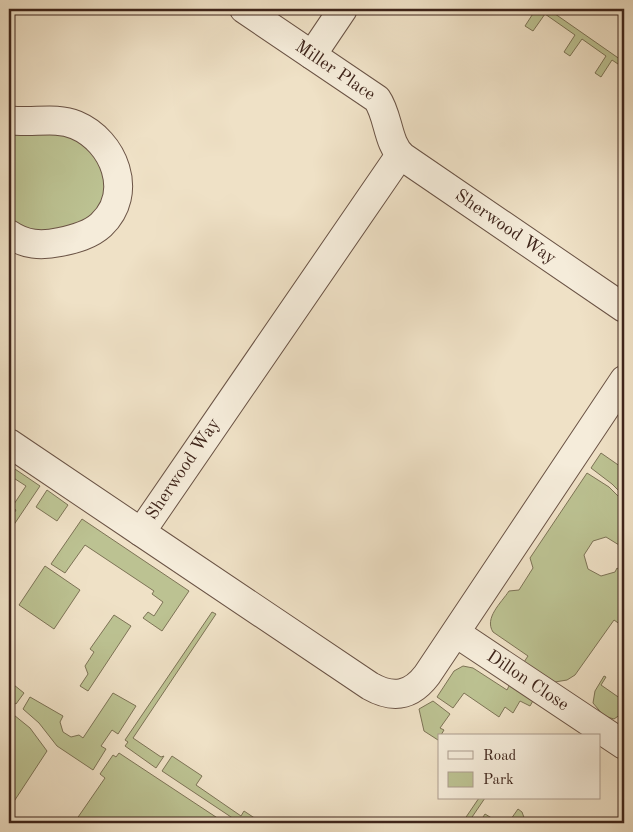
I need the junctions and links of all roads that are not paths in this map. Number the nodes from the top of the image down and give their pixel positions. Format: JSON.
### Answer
{"nodes":[{"id":1,"x":244,"y":9,"type":"edge"},
{"id":2,"x":343,"y":9,"type":"edge"},
{"id":3,"x":312,"y":54,"type":"junction"},
{"id":4,"x":9,"y":120,"type":"edge"},
{"id":5,"x":400,"y":154,"type":"junction"},
{"id":6,"x":9,"y":234,"type":"edge"},
{"id":7,"x":624,"y":308,"type":"edge"},
{"id":8,"x":624,"y":380,"type":"edge"},
{"id":9,"x":9,"y":443,"type":"edge"},
{"id":10,"x":141,"y":532,"type":"junction"},
{"id":11,"x":456,"y":633,"type":"junction"},
{"id":12,"x":624,"y":745,"type":"edge"}],
"edges":[{"from":1,"to":3,"type":"street","name":"Miller Place"},
{"from":2,"to":3,"type":"street"},
{"from":3,"to":5,"type":"street","name":"Miller Place"},
{"from":4,"to":6,"type":"street"},
{"from":5,"to":7,"type":"street","name":"Sherwood Way"},
{"from":5,"to":10,"type":"street","name":"Sherwood Way"},
{"from":8,"to":11,"type":"street","name":"Sherwood Way"},
{"from":9,"to":10,"type":"street"},
{"from":10,"to":11,"type":"street","name":"Sherwood Way"},
{"from":11,"to":12,"type":"street","name":"Dillon Close"}]}
